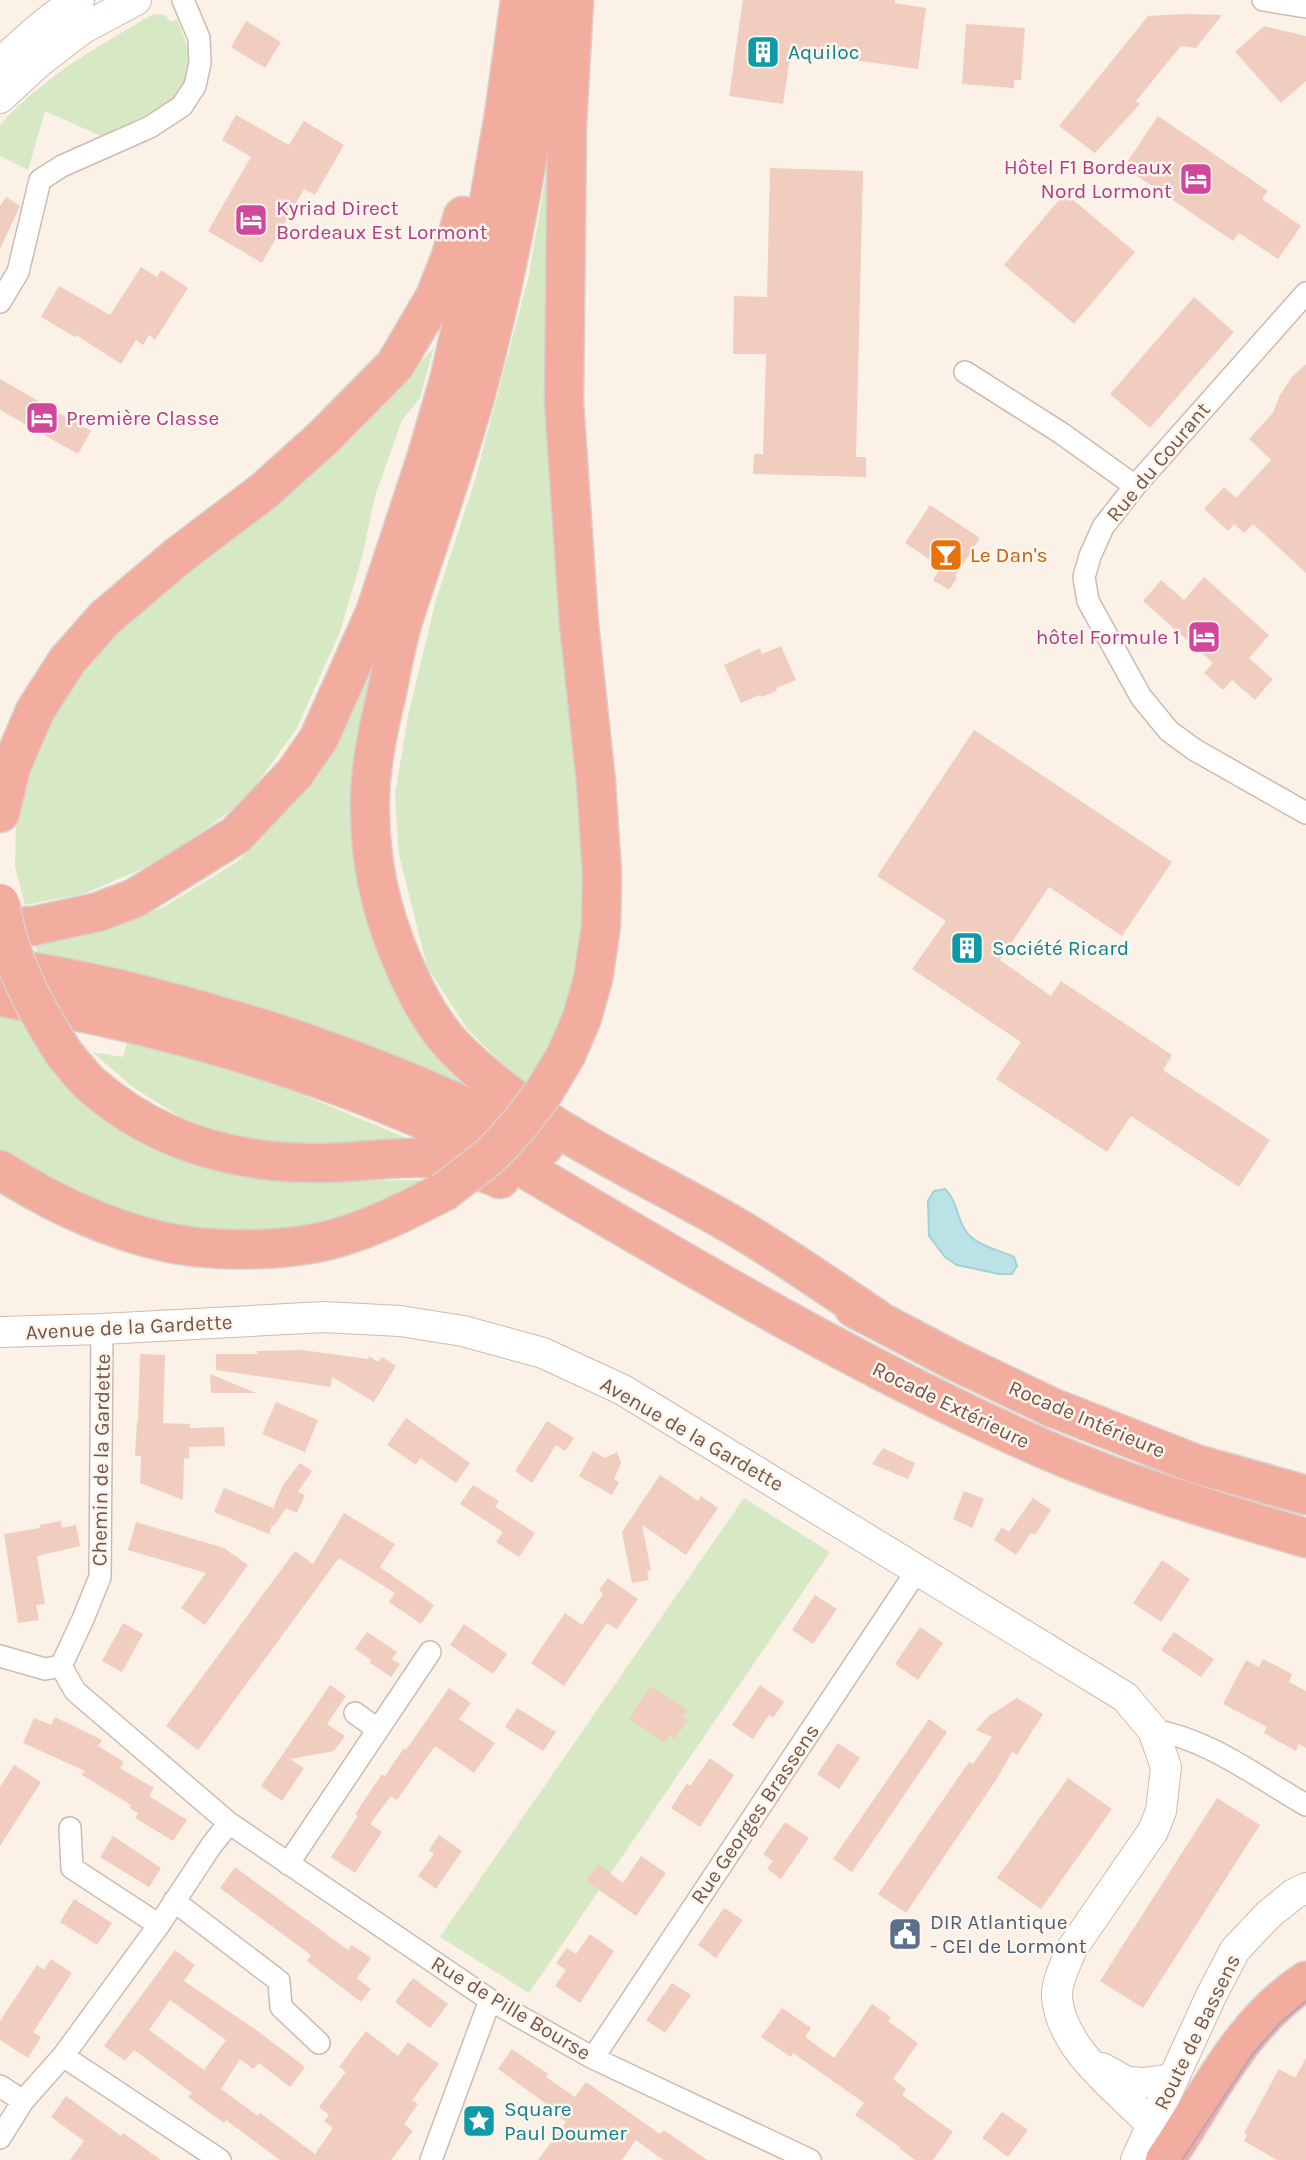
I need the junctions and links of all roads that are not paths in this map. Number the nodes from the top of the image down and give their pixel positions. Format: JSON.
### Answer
{"nodes":[{"id":1,"x":79,"y":0,"type":"edge"},
{"id":2,"x":136,"y":0,"type":"edge"},
{"id":3,"x":183,"y":0,"type":"edge"},
{"id":4,"x":499,"y":0,"type":"edge"},
{"id":5,"x":520,"y":0,"type":"edge"},
{"id":6,"x":551,"y":0,"type":"edge"},
{"id":7,"x":574,"y":0,"type":"edge"},
{"id":8,"x":1263,"y":0,"type":"edge"},
{"id":9,"x":1306,"y":6,"type":"edge"},
{"id":10,"x":0,"y":63,"type":"edge"},
{"id":11,"x":0,"y":98,"type":"edge"},
{"id":12,"x":1306,"y":293,"type":"edge"},
{"id":13,"x":0,"y":302,"type":"edge"},
{"id":14,"x":965,"y":372,"type":"dead end"},
{"id":15,"x":1135,"y":486,"type":"junction"},
{"id":16,"x":0,"y":813,"type":"edge"},
{"id":17,"x":1306,"y":813,"type":"edge"},
{"id":18,"x":0,"y":903,"type":"edge"},
{"id":19,"x":0,"y":927,"type":"edge"},
{"id":20,"x":0,"y":966,"type":"edge"},
{"id":21,"x":0,"y":997,"type":"edge"},
{"id":22,"x":0,"y":1170,"type":"edge"},
{"id":23,"x":617,"y":1223,"type":"junction"},
{"id":24,"x":877,"y":1319,"type":"junction"},
{"id":25,"x":102,"y":1329,"type":"junction"},
{"id":26,"x":0,"y":1332,"type":"edge"},
{"id":27,"x":1306,"y":1495,"type":"edge"},
{"id":28,"x":1306,"y":1538,"type":"edge"},
{"id":29,"x":918,"y":1570,"type":"junction"},
{"id":30,"x":430,"y":1652,"type":"dead end"},
{"id":31,"x":0,"y":1656,"type":"edge"},
{"id":32,"x":61,"y":1666,"type":"junction"},
{"id":33,"x":355,"y":1713,"type":"dead end"},
{"id":34,"x":377,"y":1729,"type":"junction"},
{"id":35,"x":1153,"y":1730,"type":"junction"},
{"id":36,"x":1306,"y":1805,"type":"edge"},
{"id":37,"x":229,"y":1824,"type":"junction"},
{"id":38,"x":70,"y":1828,"type":"dead end"},
{"id":39,"x":288,"y":1864,"type":"junction"},
{"id":40,"x":1306,"y":1888,"type":"edge"},
{"id":41,"x":174,"y":1901,"type":"junction"},
{"id":42,"x":1306,"y":1912,"type":"edge"},
{"id":43,"x":159,"y":1925,"type":"junction"},
{"id":44,"x":1306,"y":1981,"type":"edge"},
{"id":45,"x":490,"y":2000,"type":"junction"},
{"id":46,"x":319,"y":2043,"type":"dead end"},
{"id":47,"x":63,"y":2056,"type":"junction"},
{"id":48,"x":593,"y":2058,"type":"junction"},
{"id":49,"x":1087,"y":2060,"type":"junction"},
{"id":50,"x":1173,"y":2079,"type":"junction"},
{"id":51,"x":0,"y":2086,"type":"edge"},
{"id":52,"x":23,"y":2101,"type":"junction"},
{"id":53,"x":0,"y":2111,"type":"edge"},
{"id":54,"x":1152,"y":2125,"type":"junction"},
{"id":55,"x":0,"y":2138,"type":"edge"},
{"id":56,"x":220,"y":2160,"type":"edge"},
{"id":57,"x":432,"y":2160,"type":"edge"},
{"id":58,"x":810,"y":2160,"type":"edge"},
{"id":59,"x":1136,"y":2160,"type":"edge"},
{"id":60,"x":1153,"y":2160,"type":"edge"},
{"id":61,"x":1165,"y":2160,"type":"edge"}],
"edges":[{"from":1,"to":10,"type":"main road"},
{"from":2,"to":11,"type":"main road"},
{"from":3,"to":13,"type":"street"},
{"from":4,"to":16,"type":"highway"},
{"from":5,"to":19,"type":"highway"},
{"from":6,"to":24,"type":"highway"},
{"from":7,"to":22,"type":"highway","bridge":true},
{"from":8,"to":9,"type":"street"},
{"from":12,"to":15,"type":"street","name":"Rue du Courant"},
{"from":14,"to":15,"type":"street"},
{"from":15,"to":17,"type":"street","name":"Rue du Courant"},
{"from":18,"to":23,"type":"highway","bridge":true},
{"from":20,"to":24,"type":"highway"},
{"from":21,"to":23,"type":"highway"},
{"from":23,"to":28,"type":"highway","name":"Rocade Extérieure"},
{"from":24,"to":27,"type":"highway","name":"Rocade Intérieure"},
{"from":25,"to":26,"type":"main road","name":"Avenue de la Gardette"},
{"from":25,"to":29,"type":"main road","name":"Avenue de la Gardette"},
{"from":25,"to":32,"type":"street","name":"Chemin de la Gardette"},
{"from":29,"to":35,"type":"main road","name":"Avenue de la Gardette"},
{"from":29,"to":48,"type":"street","name":"Rue Georges Brassens"},
{"from":30,"to":34,"type":"street"},
{"from":31,"to":32,"type":"street"},
{"from":32,"to":37,"type":"street","name":"Rue de Pille Bourse"},
{"from":33,"to":34,"type":"street"},
{"from":34,"to":39,"type":"street"},
{"from":35,"to":36,"type":"street"},
{"from":35,"to":49,"type":"main road","name":"Avenue de la Gardette"},
{"from":37,"to":39,"type":"street","name":"Rue de Pille Bourse"},
{"from":37,"to":41,"type":"street"},
{"from":38,"to":43,"type":"street"},
{"from":39,"to":45,"type":"street","name":"Rue de Pille Bourse"},
{"from":40,"to":50,"type":"main road","name":"Route de Bassens"},
{"from":41,"to":43,"type":"street"},
{"from":41,"to":46,"type":"street"},
{"from":42,"to":60,"type":"main road"},
{"from":43,"to":47,"type":"street"},
{"from":44,"to":61,"type":"highway"},
{"from":45,"to":48,"type":"street","name":"Rue de Pille Bourse"},
{"from":45,"to":57,"type":"street"},
{"from":47,"to":52,"type":"street"},
{"from":47,"to":56,"type":"street"},
{"from":48,"to":58,"type":"street","name":"Rue de Pille Bourse"},
{"from":49,"to":50,"type":"main road","name":"Avenue de la Gardette"},
{"from":49,"to":54,"type":"main road","name":"Avenue de la Gardette"},
{"from":50,"to":54,"type":"main road","name":"Route de Bassens"},
{"from":51,"to":52,"type":"street"},
{"from":52,"to":53,"type":"street"},
{"from":52,"to":55,"type":"street"},
{"from":54,"to":59,"type":"main road","name":"Route de Bassens"}]}
